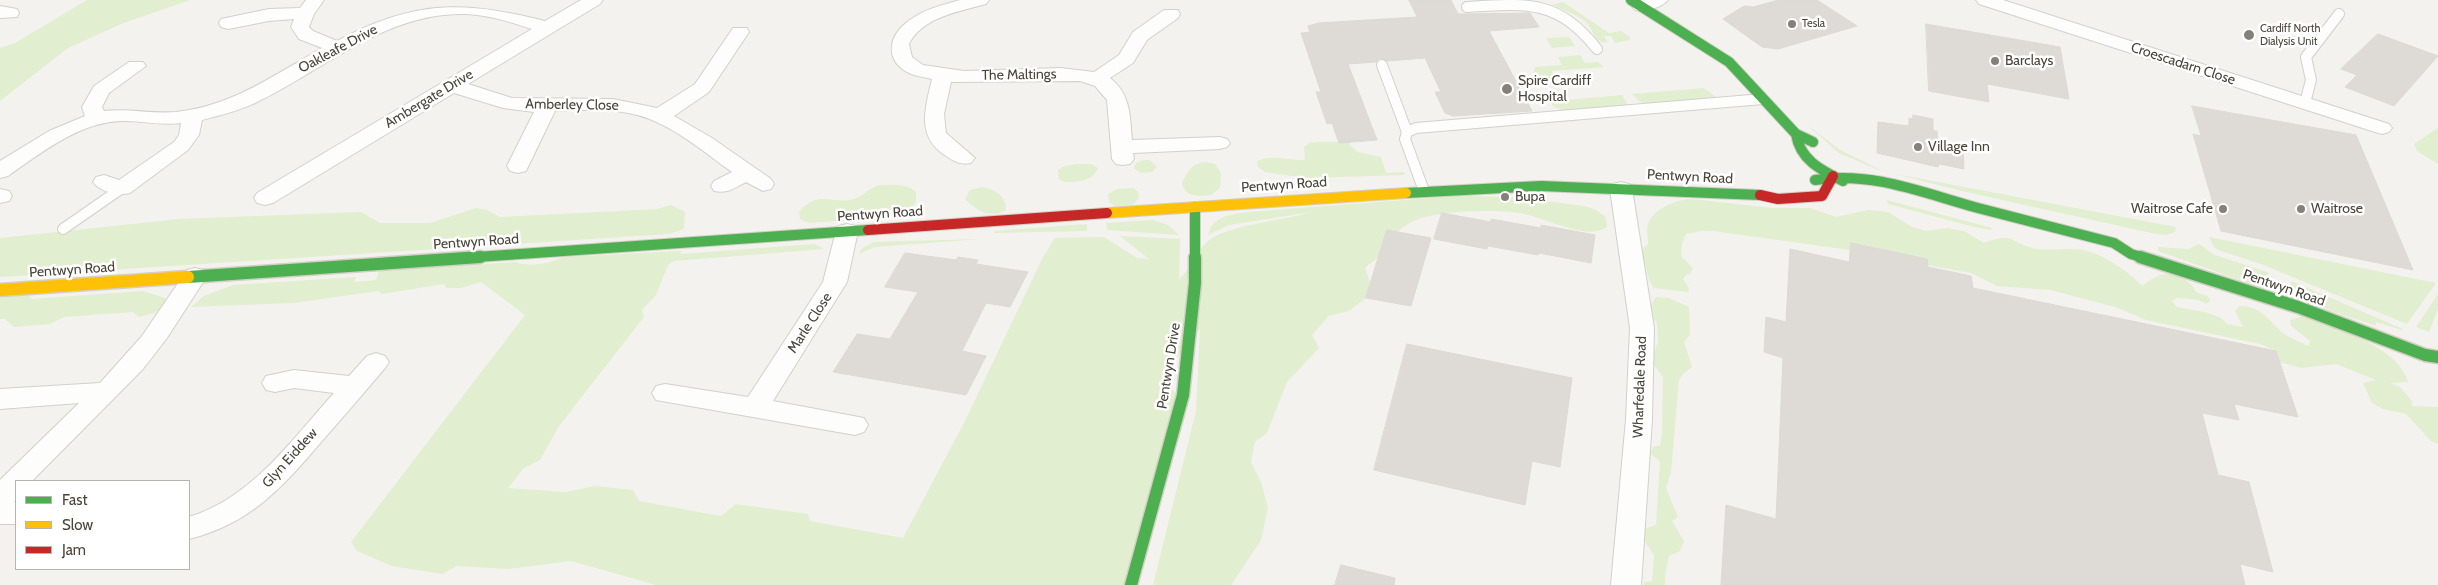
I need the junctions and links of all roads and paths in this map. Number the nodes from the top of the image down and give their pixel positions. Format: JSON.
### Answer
{"nodes":[{"id":1,"x":594,"y":0,"type":"edge"},
{"id":2,"x":980,"y":0,"type":"edge"},
{"id":3,"x":1659,"y":0,"type":"edge"},
{"id":4,"x":1985,"y":0,"type":"edge"},
{"id":5,"x":1636,"y":3,"type":"edge"},
{"id":6,"x":458,"y":5,"type":"edge"},
{"id":7,"x":310,"y":7,"type":"edge"},
{"id":8,"x":1467,"y":7,"type":"dead end"},
{"id":9,"x":1171,"y":14,"type":"dead end"},
{"id":10,"x":2339,"y":14,"type":"dead end"},
{"id":11,"x":228,"y":23,"type":"dead end"},
{"id":12,"x":547,"y":28,"type":"junction"},
{"id":13,"x":710,"y":43,"type":"dead end"},
{"id":14,"x":338,"y":48,"type":"junction"},
{"id":15,"x":1597,"y":49,"type":"dead end"},
{"id":16,"x":1382,"y":65,"type":"dead end"},
{"id":17,"x":136,"y":66,"type":"dead end"},
{"id":18,"x":942,"y":76,"type":"junction"},
{"id":19,"x":1096,"y":78,"type":"junction"},
{"id":20,"x":452,"y":85,"type":"junction"},
{"id":21,"x":1763,"y":99,"type":"junction"},
{"id":22,"x":2305,"y":103,"type":"junction"},
{"id":23,"x":547,"y":106,"type":"junction"},
{"id":24,"x":193,"y":115,"type":"junction"},
{"id":25,"x":658,"y":116,"type":"junction"},
{"id":26,"x":96,"y":118,"type":"junction"},
{"id":27,"x":2382,"y":128,"type":"dead end"},
{"id":28,"x":1407,"y":132,"type":"junction"},
{"id":29,"x":1796,"y":134,"type":"junction"},
{"id":30,"x":1220,"y":143,"type":"dead end"},
{"id":31,"x":1824,"y":152,"type":"dead end"},
{"id":32,"x":1123,"y":153,"type":"joint"},
{"id":33,"x":927,"y":159,"type":"dead end"},
{"id":34,"x":1830,"y":163,"type":"dead end"},
{"id":35,"x":518,"y":166,"type":"dead end"},
{"id":36,"x":0,"y":171,"type":"edge"},
{"id":37,"x":1833,"y":176,"type":"junction"},
{"id":38,"x":113,"y":185,"type":"joint"},
{"id":39,"x":722,"y":186,"type":"dead end"},
{"id":40,"x":1621,"y":189,"type":"junction"},
{"id":41,"x":1424,"y":191,"type":"junction"},
{"id":42,"x":1763,"y":195,"type":"junction"},
{"id":43,"x":265,"y":198,"type":"dead end"},
{"id":44,"x":1906,"y":200,"type":"dead end"},
{"id":45,"x":1924,"y":204,"type":"dead end"},
{"id":46,"x":1195,"y":207,"type":"junction"},
{"id":47,"x":63,"y":229,"type":"dead end"},
{"id":48,"x":848,"y":231,"type":"junction"},
{"id":49,"x":2131,"y":254,"type":"junction"},
{"id":50,"x":195,"y":276,"type":"junction"},
{"id":51,"x":0,"y":290,"type":"edge"},
{"id":52,"x":2425,"y":355,"type":"junction"},
{"id":53,"x":2438,"y":358,"type":"edge"},
{"id":54,"x":376,"y":362,"type":"dead end"},
{"id":55,"x":2438,"y":362,"type":"edge"},
{"id":56,"x":275,"y":383,"type":"dead end"},
{"id":57,"x":354,"y":386,"type":"junction"},
{"id":58,"x":106,"y":392,"type":"junction"},
{"id":59,"x":666,"y":393,"type":"dead end"},
{"id":60,"x":0,"y":399,"type":"edge"},
{"id":61,"x":755,"y":408,"type":"junction"},
{"id":62,"x":855,"y":425,"type":"dead end"},
{"id":63,"x":17,"y":480,"type":"edge"},
{"id":64,"x":15,"y":483,"type":"edge"},
{"id":65,"x":0,"y":499,"type":"edge"},
{"id":66,"x":0,"y":513,"type":"edge"},
{"id":67,"x":15,"y":513,"type":"edge"},
{"id":68,"x":190,"y":528,"type":"edge"},
{"id":69,"x":1131,"y":585,"type":"edge"},
{"id":70,"x":1626,"y":585,"type":"edge"}],
"edges":[{"from":1,"to":12,"type":"street","name":"Ambergate Drive"},
{"from":2,"to":18,"type":"street","name":"The Maltings"},
{"from":3,"to":5,"type":"street"},
{"from":4,"to":22,"type":"street","name":"Croescadarn Close"},
{"from":5,"to":21,"type":"street"},
{"from":6,"to":12,"type":"street","name":"Oakleafe Drive"},
{"from":6,"to":14,"type":"street","name":"Oakleafe Drive"},
{"from":7,"to":11,"type":"street"},
{"from":7,"to":14,"type":"street"},
{"from":8,"to":15,"type":"lane"},
{"from":9,"to":19,"type":"street"},
{"from":10,"to":22,"type":"lane"},
{"from":12,"to":20,"type":"street","name":"Ambergate Drive"},
{"from":13,"to":25,"type":"street"},
{"from":14,"to":24,"type":"street","name":"Oakleafe Drive"},
{"from":16,"to":28,"type":"lane"},
{"from":17,"to":26,"type":"street"},
{"from":18,"to":19,"type":"street","name":"The Maltings"},
{"from":18,"to":33,"type":"street"},
{"from":19,"to":32,"type":"street"},
{"from":20,"to":23,"type":"street","name":"Amberley Close"},
{"from":20,"to":43,"type":"street","name":"Ambergate Drive"},
{"from":21,"to":28,"type":"lane"},
{"from":21,"to":29,"type":"street"},
{"from":22,"to":27,"type":"street","name":"Croescadarn Close"},
{"from":23,"to":25,"type":"street","name":"Amberley Close"},
{"from":23,"to":35,"type":"street"},
{"from":24,"to":26,"type":"street","name":"Oakleafe Drive"},
{"from":24,"to":38,"type":"street"},
{"from":25,"to":39,"type":"street","name":"Amberley Close"},
{"from":26,"to":36,"type":"street","name":"Oakleafe Drive"},
{"from":28,"to":41,"type":"lane"},
{"from":29,"to":31,"type":"street"},
{"from":29,"to":37,"type":"street"},
{"from":30,"to":32,"type":"street"},
{"from":34,"to":37,"type":"street"},
{"from":37,"to":42,"type":"street","name":"Pentwyn Road"},
{"from":37,"to":42,"type":"street","name":"Pentwyn Road"},
{"from":37,"to":44,"type":"street"},
{"from":37,"to":49,"type":"street","name":"Pentwyn Road"},
{"from":38,"to":47,"type":"lane"},
{"from":40,"to":41,"type":"street","name":"Pentwyn Road"},
{"from":40,"to":42,"type":"street","name":"Pentwyn Road"},
{"from":40,"to":70,"type":"street","name":"Wharfedale Road"},
{"from":41,"to":46,"type":"street","name":"Pentwyn Road"},
{"from":45,"to":49,"type":"street","name":"Pentwyn Road"},
{"from":46,"to":48,"type":"street","name":"Pentwyn Road"},
{"from":46,"to":69,"type":"street","name":"Pentwyn Drive"},
{"from":48,"to":50,"type":"street","name":"Pentwyn Road"},
{"from":48,"to":61,"type":"street","name":"Marle Close"},
{"from":49,"to":52,"type":"street","name":"Pentwyn Road"},
{"from":50,"to":51,"type":"street","name":"Pentwyn Road"},
{"from":50,"to":58,"type":"street"},
{"from":52,"to":53,"type":"street","name":"Pentwyn Road"},
{"from":52,"to":55,"type":"street","name":"Pentwyn Road"},
{"from":54,"to":57,"type":"street","name":"Glyn Eiddew"},
{"from":56,"to":57,"type":"street"},
{"from":57,"to":68,"type":"street","name":"Glyn Eiddew"},
{"from":58,"to":60,"type":"street"},
{"from":58,"to":63,"type":"street"},
{"from":59,"to":61,"type":"street"},
{"from":61,"to":62,"type":"street"},
{"from":64,"to":65,"type":"street"},
{"from":66,"to":67,"type":"street"}]}
